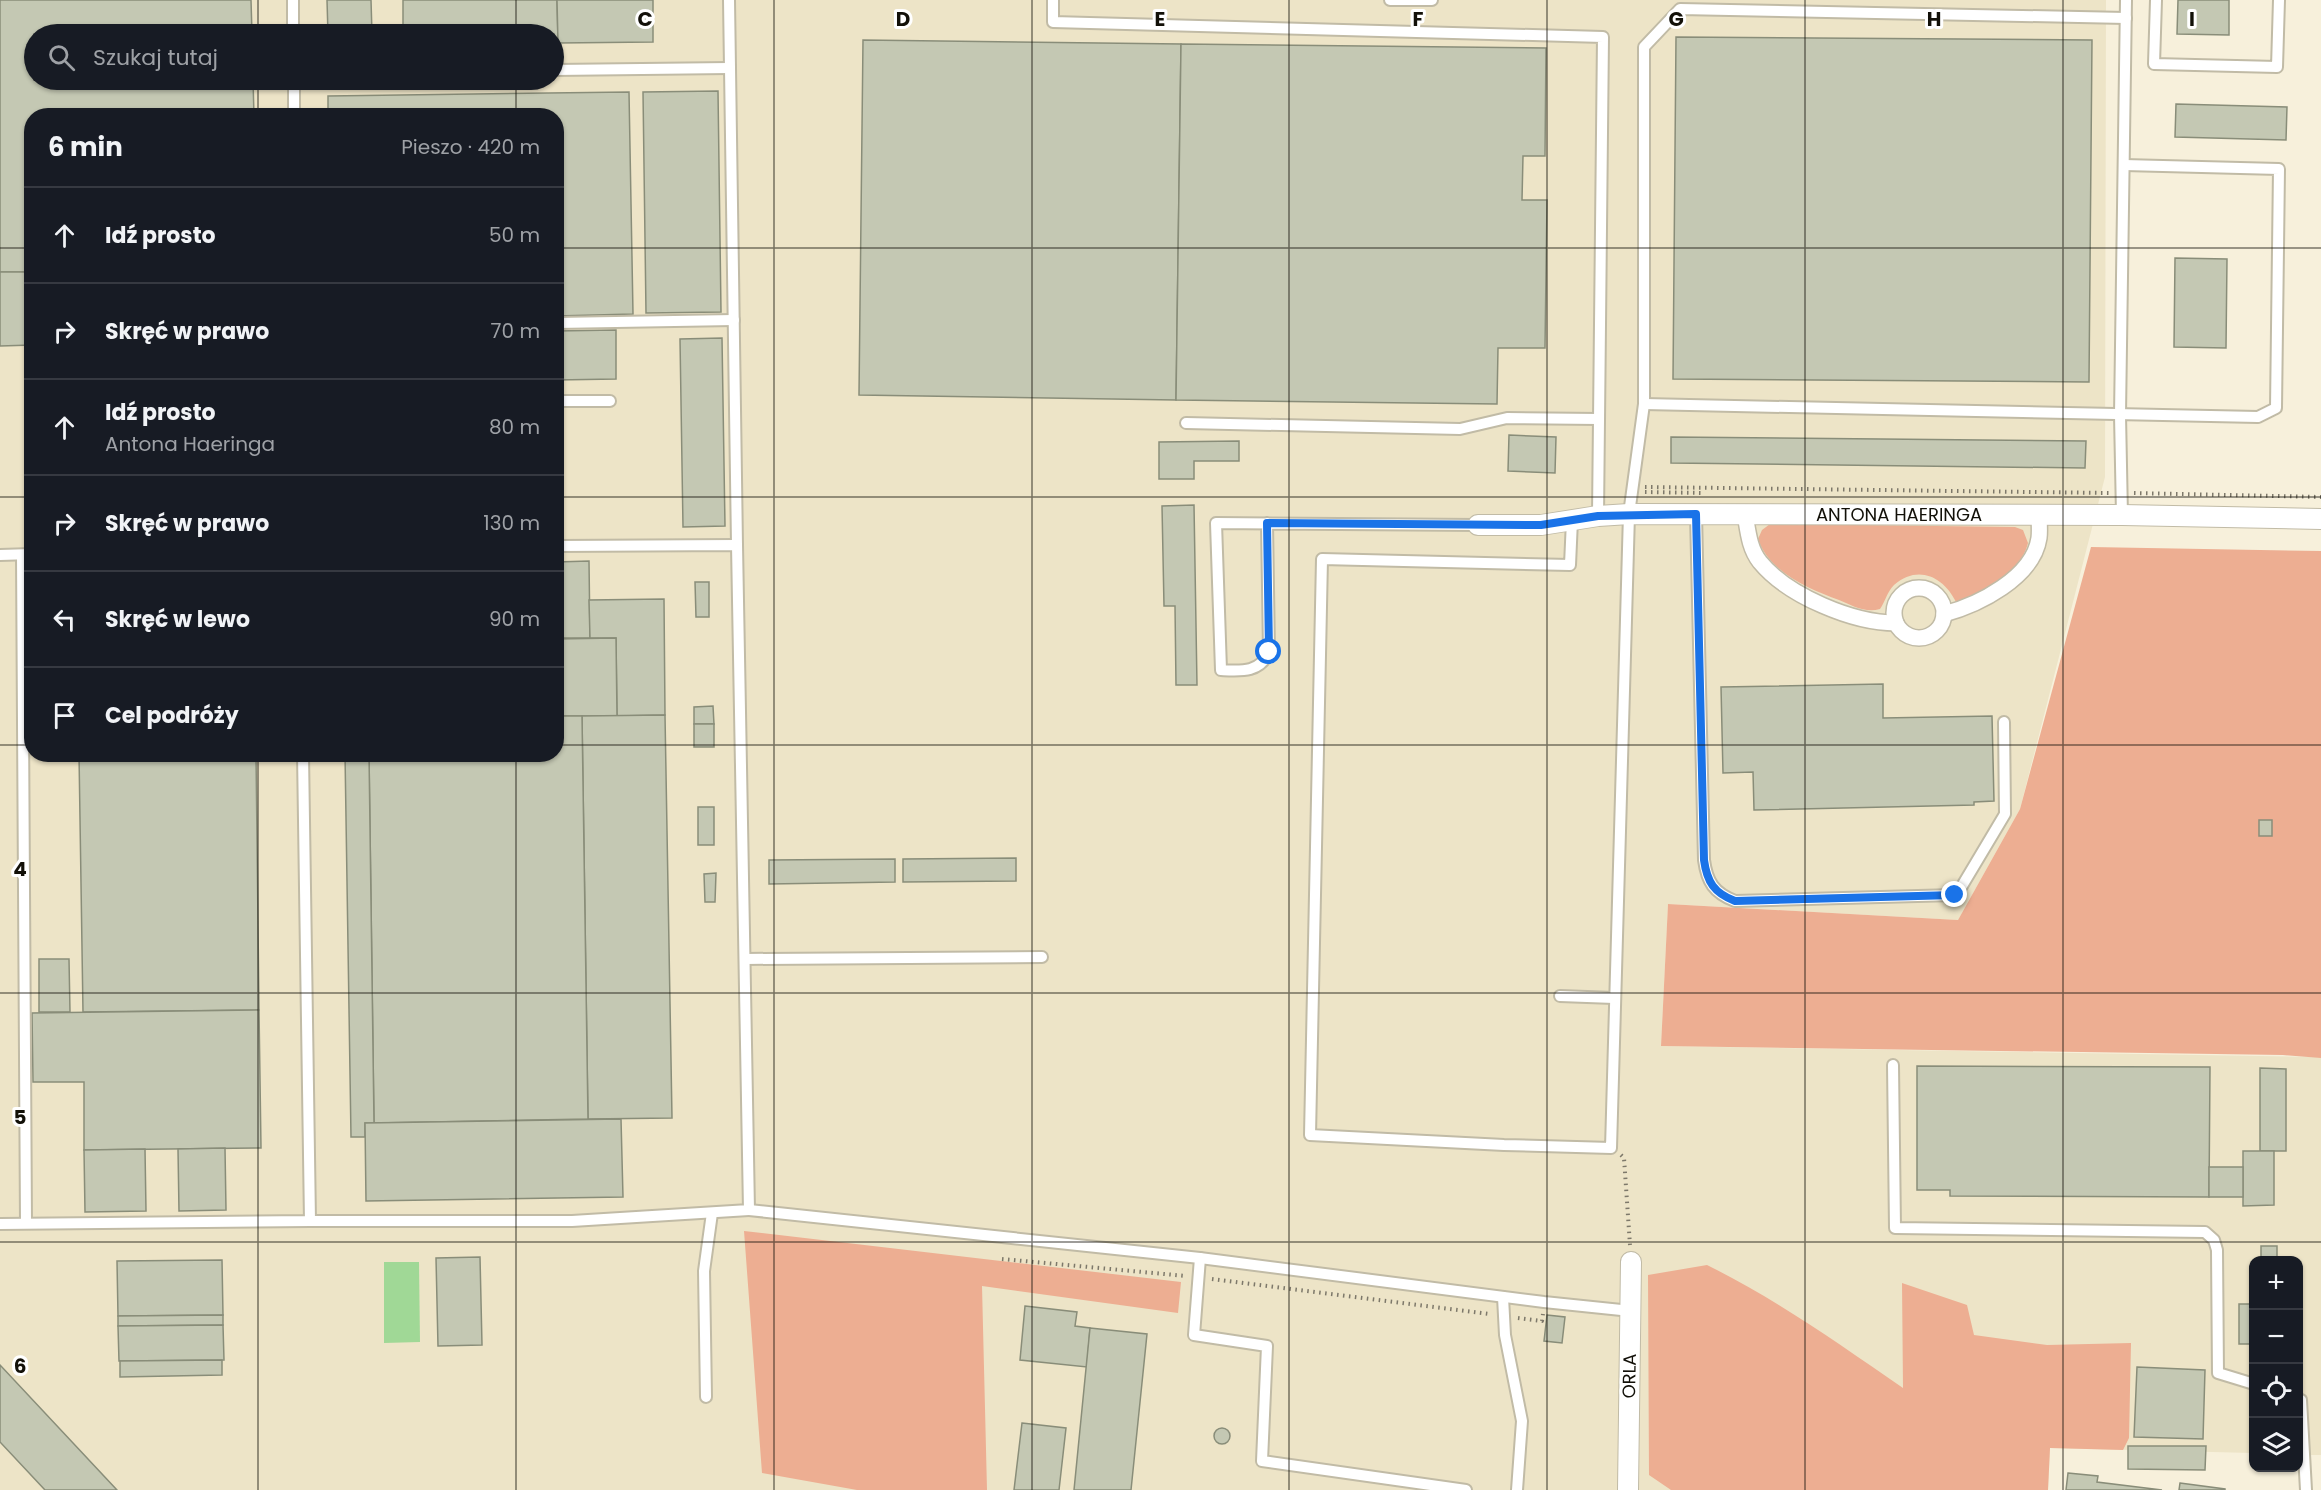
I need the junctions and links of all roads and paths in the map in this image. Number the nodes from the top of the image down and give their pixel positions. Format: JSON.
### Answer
{"nodes":[{"id":1,"x":293,"y":0,"type":"edge"},
{"id":2,"x":729,"y":0,"type":"edge"},
{"id":3,"x":1053,"y":0,"type":"edge"},
{"id":4,"x":1390,"y":0,"type":"edge"},
{"id":5,"x":1432,"y":0,"type":"edge"},
{"id":6,"x":2126,"y":0,"type":"edge"},
{"id":7,"x":2156,"y":0,"type":"edge"},
{"id":8,"x":2279,"y":0,"type":"edge"},
{"id":9,"x":2126,"y":18,"type":"junction"},
{"id":10,"x":293,"y":24,"type":"edge"},
{"id":11,"x":730,"y":68,"type":"junction"},
{"id":12,"x":564,"y":70,"type":"edge"},
{"id":13,"x":294,"y":90,"type":"edge"},
{"id":14,"x":294,"y":108,"type":"edge"},
{"id":15,"x":2124,"y":165,"type":"junction"},
{"id":16,"x":734,"y":320,"type":"junction"},
{"id":17,"x":564,"y":323,"type":"edge"},
{"id":18,"x":610,"y":400,"type":"dead end"},
{"id":19,"x":564,"y":401,"type":"edge"},
{"id":20,"x":1644,"y":404,"type":"junction"},
{"id":21,"x":2120,"y":415,"type":"junction"},
{"id":22,"x":1599,"y":419,"type":"junction"},
{"id":23,"x":1186,"y":423,"type":"dead end"},
{"id":24,"x":1632,"y":487,"type":"junction"},
{"id":25,"x":2121,"y":493,"type":"junction"},
{"id":26,"x":2321,"y":496,"type":"edge"},
{"id":27,"x":1629,"y":514,"type":"junction"},
{"id":28,"x":1696,"y":514,"type":"junction"},
{"id":29,"x":1746,"y":514,"type":"junction"},
{"id":30,"x":2039,"y":514,"type":"junction"},
{"id":31,"x":2122,"y":514,"type":"junction"},
{"id":32,"x":1598,"y":516,"type":"junction"},
{"id":33,"x":2321,"y":519,"type":"edge"},
{"id":34,"x":1572,"y":520,"type":"junction"},
{"id":35,"x":1267,"y":523,"type":"junction"},
{"id":36,"x":1478,"y":525,"type":"joint"},
{"id":37,"x":736,"y":544,"type":"junction"},
{"id":38,"x":564,"y":546,"type":"edge"},
{"id":39,"x":24,"y":554,"type":"edge"},
{"id":40,"x":0,"y":555,"type":"edge"},
{"id":41,"x":1944,"y":614,"type":"junction"},
{"id":42,"x":1896,"y":622,"type":"junction"},
{"id":43,"x":2004,"y":722,"type":"dead end"},
{"id":44,"x":27,"y":762,"type":"edge"},
{"id":45,"x":303,"y":762,"type":"edge"},
{"id":46,"x":1042,"y":957,"type":"dead end"},
{"id":47,"x":745,"y":959,"type":"junction"},
{"id":48,"x":1560,"y":996,"type":"dead end"},
{"id":49,"x":1614,"y":998,"type":"junction"},
{"id":50,"x":1893,"y":1065,"type":"dead end"},
{"id":51,"x":1611,"y":1148,"type":"junction"},
{"id":52,"x":749,"y":1210,"type":"junction"},
{"id":53,"x":712,"y":1213,"type":"junction"},
{"id":54,"x":310,"y":1221,"type":"junction"},
{"id":55,"x":26,"y":1223,"type":"junction"},
{"id":56,"x":0,"y":1224,"type":"edge"},
{"id":57,"x":1200,"y":1258,"type":"junction"},
{"id":58,"x":1002,"y":1259,"type":"dead end"},
{"id":59,"x":1631,"y":1262,"type":"joint"},
{"id":60,"x":1198,"y":1277,"type":"junction"},
{"id":61,"x":1503,"y":1297,"type":"junction"},
{"id":62,"x":1544,"y":1302,"type":"junction"},
{"id":63,"x":1630,"y":1311,"type":"junction"},
{"id":64,"x":1503,"y":1316,"type":"junction"},
{"id":65,"x":2249,"y":1383,"type":"edge"},
{"id":66,"x":706,"y":1397,"type":"dead end"},
{"id":67,"x":2301,"y":1418,"type":"edge"},
{"id":68,"x":1467,"y":1490,"type":"edge"},
{"id":69,"x":1517,"y":1490,"type":"edge"},
{"id":70,"x":1628,"y":1490,"type":"edge"},
{"id":71,"x":2306,"y":1490,"type":"edge"}],
"edges":[{"from":1,"to":10,"type":"lane"},
{"from":2,"to":11,"type":"lane"},
{"from":3,"to":22,"type":"lane"},
{"from":4,"to":5,"type":"lane"},
{"from":6,"to":9,"type":"lane"},
{"from":7,"to":8,"type":"lane"},
{"from":9,"to":15,"type":"lane"},
{"from":9,"to":20,"type":"lane"},
{"from":11,"to":12,"type":"lane"},
{"from":11,"to":16,"type":"lane"},
{"from":13,"to":14,"type":"lane"},
{"from":15,"to":21,"type":"lane"},
{"from":15,"to":21,"type":"lane"},
{"from":16,"to":17,"type":"lane"},
{"from":16,"to":37,"type":"lane"},
{"from":18,"to":19,"type":"lane"},
{"from":20,"to":21,"type":"lane"},
{"from":20,"to":24,"type":"lane"},
{"from":21,"to":25,"type":"lane"},
{"from":22,"to":23,"type":"lane"},
{"from":22,"to":32,"type":"lane"},
{"from":24,"to":25,"type":"path"},
{"from":24,"to":27,"type":"lane"},
{"from":25,"to":26,"type":"path"},
{"from":25,"to":31,"type":"lane"},
{"from":27,"to":28,"type":"street","name":"ANTONA HAERINGA"},
{"from":27,"to":32,"type":"street","name":"ANTONA HAERINGA"},
{"from":27,"to":49,"type":"lane"},
{"from":28,"to":29,"type":"street","name":"ANTONA HAERINGA"},
{"from":28,"to":43,"type":"lane"},
{"from":29,"to":30,"type":"street","name":"ANTONA HAERINGA"},
{"from":29,"to":42,"type":"street"},
{"from":30,"to":31,"type":"street","name":"ANTONA HAERINGA"},
{"from":30,"to":41,"type":"street"},
{"from":31,"to":33,"type":"street","name":"ANTONA HAERINGA"},
{"from":32,"to":34,"type":"street","name":"ANTONA HAERINGA"},
{"from":34,"to":36,"type":"street","name":"ANTONA HAERINGA"},
{"from":34,"to":51,"type":"lane"},
{"from":35,"to":35,"type":"lane"},
{"from":35,"to":36,"type":"lane"},
{"from":37,"to":38,"type":"lane"},
{"from":37,"to":47,"type":"lane"},
{"from":39,"to":40,"type":"lane"},
{"from":41,"to":42,"type":"street"},
{"from":41,"to":42,"type":"street"},
{"from":44,"to":55,"type":"lane"},
{"from":45,"to":54,"type":"lane"},
{"from":46,"to":47,"type":"lane"},
{"from":47,"to":52,"type":"lane"},
{"from":48,"to":49,"type":"lane"},
{"from":49,"to":51,"type":"lane"},
{"from":50,"to":65,"type":"lane"},
{"from":51,"to":59,"type":"path"},
{"from":52,"to":53,"type":"lane"},
{"from":52,"to":57,"type":"lane"},
{"from":53,"to":54,"type":"lane"},
{"from":53,"to":66,"type":"lane"},
{"from":54,"to":55,"type":"lane"},
{"from":55,"to":56,"type":"lane"},
{"from":57,"to":60,"type":"lane"},
{"from":57,"to":61,"type":"lane"},
{"from":58,"to":60,"type":"path"},
{"from":59,"to":63,"type":"street","name":"ORLA"},
{"from":60,"to":64,"type":"path"},
{"from":60,"to":68,"type":"lane"},
{"from":61,"to":62,"type":"lane"},
{"from":61,"to":64,"type":"lane"},
{"from":62,"to":63,"type":"lane"},
{"from":62,"to":64,"type":"path"},
{"from":63,"to":70,"type":"street","name":"ORLA"},
{"from":64,"to":69,"type":"lane"},
{"from":67,"to":71,"type":"lane"}]}
